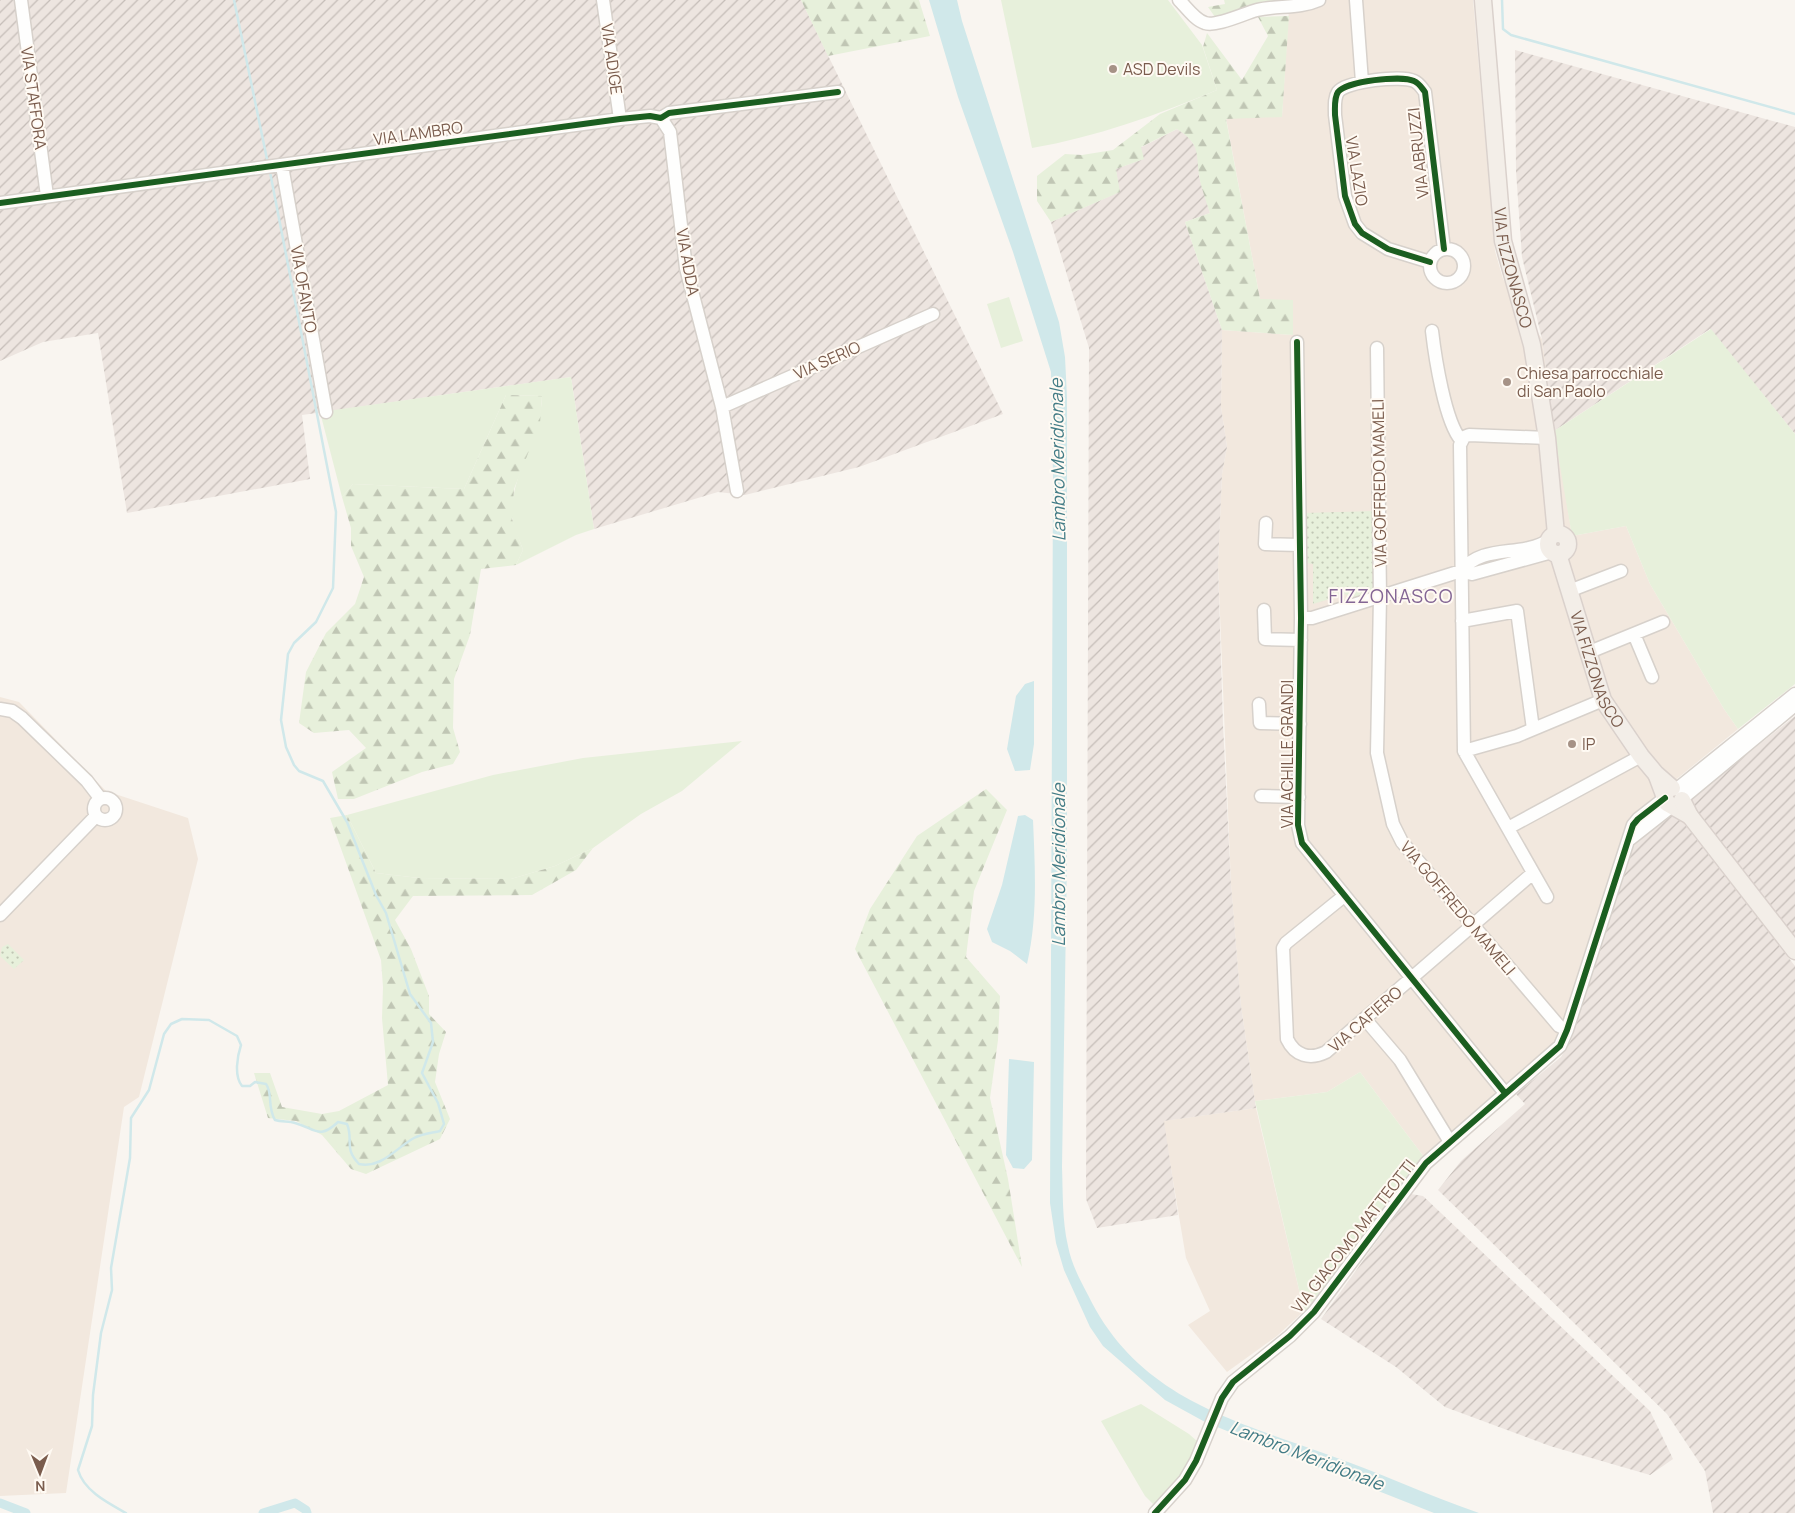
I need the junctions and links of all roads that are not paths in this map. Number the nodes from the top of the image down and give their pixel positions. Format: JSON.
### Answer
{"nodes":[{"id":1,"x":21,"y":0,"type":"edge"},
{"id":2,"x":603,"y":0,"type":"edge"},
{"id":3,"x":1179,"y":0,"type":"edge"},
{"id":4,"x":1318,"y":0,"type":"edge"},
{"id":5,"x":1356,"y":0,"type":"edge"},
{"id":6,"x":1483,"y":0,"type":"edge"},
{"id":7,"x":1362,"y":82,"type":"junction"},
{"id":8,"x":838,"y":92,"type":"dead end"},
{"id":9,"x":661,"y":118,"type":"junction"},
{"id":10,"x":620,"y":119,"type":"junction"},
{"id":11,"x":279,"y":166,"type":"junction"},
{"id":12,"x":47,"y":196,"type":"junction"},
{"id":13,"x":0,"y":203,"type":"edge"},
{"id":14,"x":1444,"y":249,"type":"junction"},
{"id":15,"x":1430,"y":262,"type":"junction"},
{"id":16,"x":933,"y":314,"type":"dead end"},
{"id":17,"x":1432,"y":331,"type":"dead end"},
{"id":18,"x":1297,"y":342,"type":"dead end"},
{"id":19,"x":1377,"y":348,"type":"dead end"},
{"id":20,"x":722,"y":406,"type":"junction"},
{"id":21,"x":326,"y":412,"type":"dead end"},
{"id":22,"x":1547,"y":438,"type":"junction"},
{"id":23,"x":1461,"y":440,"type":"junction"},
{"id":24,"x":737,"y":491,"type":"dead end"},
{"id":25,"x":1266,"y":523,"type":"dead end"},
{"id":26,"x":1300,"y":545,"type":"junction"},
{"id":27,"x":1554,"y":545,"type":"junction"},
{"id":28,"x":1462,"y":571,"type":"junction"},
{"id":29,"x":1622,"y":571,"type":"dead end"},
{"id":30,"x":1569,"y":591,"type":"junction"},
{"id":31,"x":1380,"y":597,"type":"junction"},
{"id":32,"x":1264,"y":610,"type":"dead end"},
{"id":33,"x":1301,"y":618,"type":"junction"},
{"id":34,"x":1462,"y":621,"type":"junction"},
{"id":35,"x":1663,"y":622,"type":"dead end"},
{"id":36,"x":1634,"y":634,"type":"junction"},
{"id":37,"x":1301,"y":640,"type":"junction"},
{"id":38,"x":1588,"y":653,"type":"junction"},
{"id":39,"x":1652,"y":677,"type":"dead end"},
{"id":40,"x":1795,"y":694,"type":"edge"},
{"id":41,"x":1603,"y":700,"type":"junction"},
{"id":42,"x":1260,"y":704,"type":"dead end"},
{"id":43,"x":1795,"y":705,"type":"edge"},
{"id":44,"x":0,"y":709,"type":"edge"},
{"id":45,"x":1300,"y":724,"type":"junction"},
{"id":46,"x":1533,"y":729,"type":"junction"},
{"id":47,"x":1750,"y":735,"type":"junction"},
{"id":48,"x":1464,"y":751,"type":"junction"},
{"id":49,"x":1641,"y":756,"type":"junction"},
{"id":50,"x":1261,"y":796,"type":"dead end"},
{"id":51,"x":1298,"y":796,"type":"junction"},
{"id":52,"x":1674,"y":797,"type":"junction"},
{"id":53,"x":100,"y":798,"type":"junction"},
{"id":54,"x":96,"y":816,"type":"junction"},
{"id":55,"x":1508,"y":828,"type":"junction"},
{"id":56,"x":1533,"y":873,"type":"junction"},
{"id":57,"x":1344,"y":896,"type":"junction"},
{"id":58,"x":1547,"y":897,"type":"dead end"},
{"id":59,"x":0,"y":916,"type":"edge"},
{"id":60,"x":1472,"y":925,"type":"junction"},
{"id":61,"x":1795,"y":951,"type":"edge"},
{"id":62,"x":1410,"y":979,"type":"junction"},
{"id":63,"x":1365,"y":1018,"type":"junction"},
{"id":64,"x":1567,"y":1030,"type":"junction"},
{"id":65,"x":1505,"y":1093,"type":"junction"},
{"id":66,"x":1450,"y":1142,"type":"junction"},
{"id":67,"x":1155,"y":1513,"type":"edge"}],
"edges":[{"from":1,"to":12,"type":"street","name":"VIA STAFFORA"},
{"from":2,"to":10,"type":"street","name":"VIA ADIGE"},
{"from":3,"to":4,"type":"street"},
{"from":5,"to":7,"type":"street"},
{"from":6,"to":22,"type":"main road","name":"VIA FIZZONASCO"},
{"from":7,"to":14,"type":"street","name":"VIA ABRUZZI"},
{"from":7,"to":15,"type":"street","name":"VIA LAZIO"},
{"from":8,"to":9,"type":"street","name":"VIA LAMBRO"},
{"from":9,"to":10,"type":"street","name":"VIA LAMBRO"},
{"from":9,"to":20,"type":"street","name":"VIA ADDA"},
{"from":10,"to":11,"type":"street","name":"VIA LAMBRO"},
{"from":11,"to":12,"type":"street","name":"VIA LAMBRO"},
{"from":11,"to":21,"type":"street","name":"VIA OFANTO"},
{"from":12,"to":13,"type":"street","name":"VIA LAMBRO"},
{"from":14,"to":15,"type":"street"},
{"from":14,"to":15,"type":"street"},
{"from":16,"to":20,"type":"street","name":"VIA SERIO"},
{"from":17,"to":23,"type":"street"},
{"from":18,"to":26,"type":"street","name":"VIA ACHILLE GRANDI"},
{"from":19,"to":31,"type":"street","name":"VIA GOFFREDO MAMELI"},
{"from":20,"to":24,"type":"street","name":"VIA ADDA"},
{"from":22,"to":23,"type":"street"},
{"from":22,"to":27,"type":"main road","name":"VIA FIZZONASCO"},
{"from":23,"to":28,"type":"street"},
{"from":25,"to":26,"type":"street"},
{"from":26,"to":33,"type":"street","name":"VIA ACHILLE GRANDI"},
{"from":27,"to":28,"type":"street"},
{"from":27,"to":30,"type":"main road","name":"VIA FIZZONASCO"},
{"from":28,"to":31,"type":"street"},
{"from":28,"to":34,"type":"street"},
{"from":29,"to":30,"type":"street"},
{"from":30,"to":38,"type":"main road","name":"VIA FIZZONASCO"},
{"from":31,"to":33,"type":"street"},
{"from":31,"to":60,"type":"street","name":"VIA GOFFREDO MAMELI"},
{"from":32,"to":37,"type":"street"},
{"from":33,"to":37,"type":"street","name":"VIA ACHILLE GRANDI"},
{"from":34,"to":46,"type":"street"},
{"from":34,"to":48,"type":"street"},
{"from":35,"to":36,"type":"street"},
{"from":36,"to":38,"type":"street"},
{"from":36,"to":39,"type":"street"},
{"from":37,"to":45,"type":"street","name":"VIA ACHILLE GRANDI"},
{"from":38,"to":41,"type":"main road","name":"VIA FIZZONASCO"},
{"from":40,"to":47,"type":"street"},
{"from":41,"to":46,"type":"street"},
{"from":41,"to":49,"type":"main road","name":"VIA FIZZONASCO"},
{"from":42,"to":45,"type":"street"},
{"from":43,"to":47,"type":"street"},
{"from":44,"to":53,"type":"street"},
{"from":45,"to":51,"type":"street","name":"VIA ACHILLE GRANDI"},
{"from":46,"to":48,"type":"street"},
{"from":47,"to":52,"type":"street","name":"VIA GIACOMO MATTEOTTI"},
{"from":48,"to":55,"type":"street"},
{"from":49,"to":52,"type":"main road","name":"VIA FIZZONASCO"},
{"from":49,"to":55,"type":"street"},
{"from":50,"to":51,"type":"street"},
{"from":51,"to":57,"type":"street","name":"VIA ACHILLE GRANDI"},
{"from":52,"to":61,"type":"main road","name":"VIA FIZZONASCO"},
{"from":52,"to":64,"type":"street","name":"VIA GIACOMO MATTEOTTI"},
{"from":53,"to":54,"type":"street"},
{"from":53,"to":54,"type":"street"},
{"from":54,"to":59,"type":"street"},
{"from":55,"to":56,"type":"street"},
{"from":56,"to":58,"type":"street"},
{"from":56,"to":60,"type":"street","name":"VIA CAFIERO"},
{"from":57,"to":62,"type":"street","name":"VIA ACHILLE GRANDI"},
{"from":57,"to":63,"type":"street","name":"VIA CAFIERO"},
{"from":60,"to":62,"type":"street","name":"VIA CAFIERO"},
{"from":60,"to":64,"type":"street","name":"VIA GOFFREDO MAMELI"},
{"from":62,"to":63,"type":"street","name":"VIA CAFIERO"},
{"from":62,"to":65,"type":"street","name":"VIA ACHILLE GRANDI"},
{"from":63,"to":66,"type":"street"},
{"from":64,"to":65,"type":"street","name":"VIA GIACOMO MATTEOTTI"},
{"from":65,"to":66,"type":"street","name":"VIA GIACOMO MATTEOTTI"},
{"from":66,"to":67,"type":"street","name":"VIA GIACOMO MATTEOTTI"}]}
